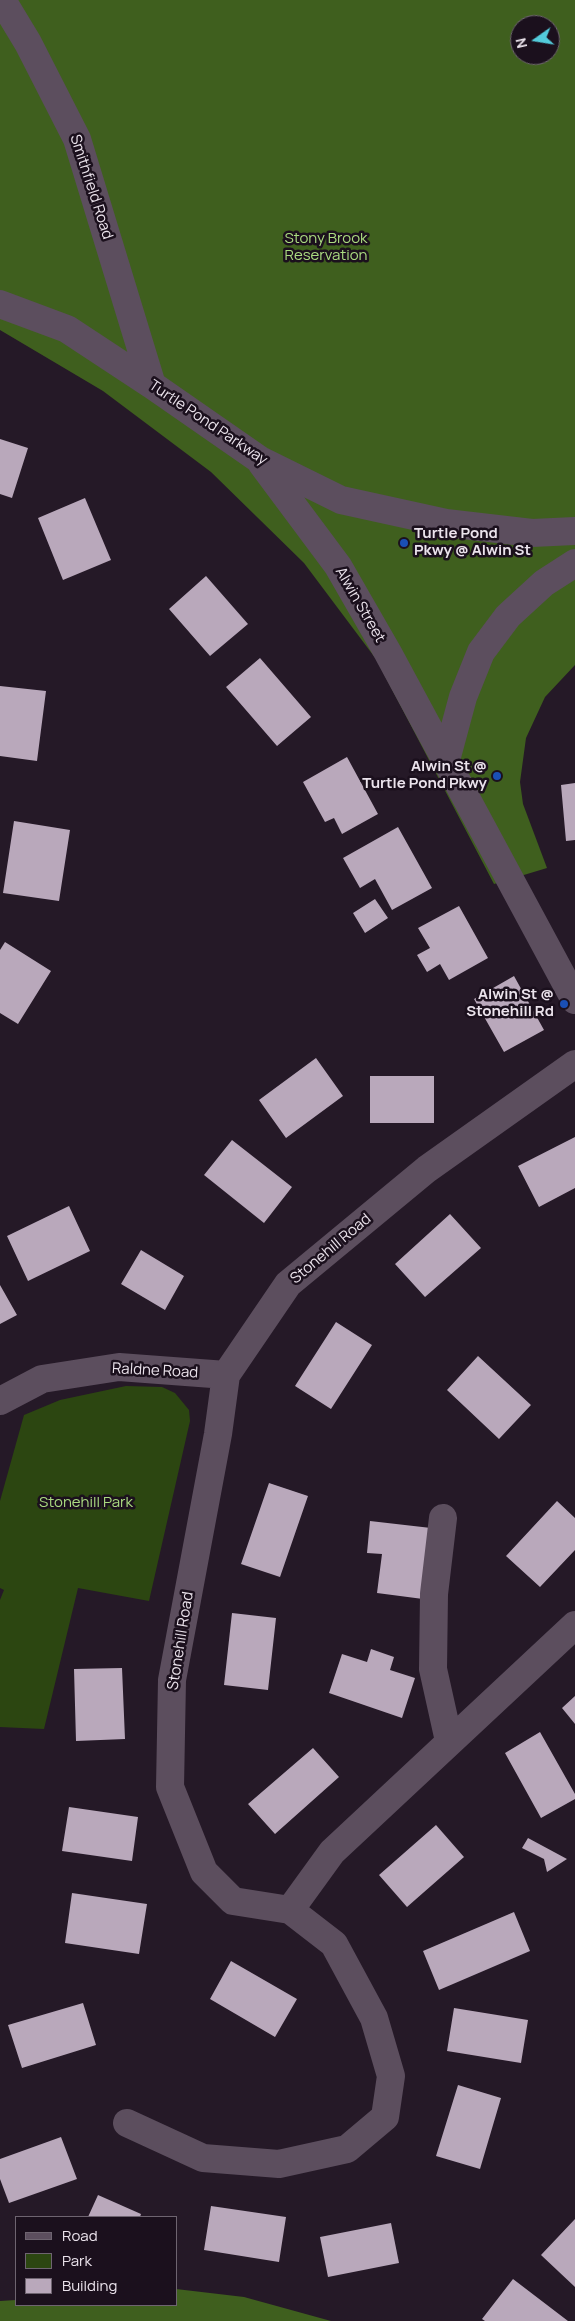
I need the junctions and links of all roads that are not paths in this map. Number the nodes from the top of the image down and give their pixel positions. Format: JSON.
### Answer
{"nodes":[{"id":1,"x":2,"y":0,"type":"edge"},
{"id":2,"x":0,"y":304,"type":"edge"},
{"id":3,"x":152,"y":385,"type":"junction"},
{"id":4,"x":260,"y":460,"type":"junction"},
{"id":5,"x":575,"y":530,"type":"edge"},
{"id":6,"x":575,"y":563,"type":"edge"},
{"id":7,"x":446,"y":760,"type":"junction"},
{"id":8,"x":575,"y":1000,"type":"edge"},
{"id":9,"x":575,"y":1064,"type":"edge"},
{"id":10,"x":226,"y":1375,"type":"junction"},
{"id":11,"x":0,"y":1401,"type":"edge"},
{"id":12,"x":443,"y":1518,"type":"dead end"},
{"id":13,"x":575,"y":1625,"type":"edge"},
{"id":14,"x":449,"y":1742,"type":"junction"},
{"id":15,"x":290,"y":1910,"type":"junction"},
{"id":16,"x":127,"y":2123,"type":"dead end"}],
"edges":[{"from":1,"to":3,"type":"street","name":"Smithfield Road"},
{"from":2,"to":3,"type":"street","name":"Turtle Pond Parkway"},
{"from":3,"to":4,"type":"street","name":"Turtle Pond Parkway"},
{"from":4,"to":5,"type":"street","name":"Turtle Pond Parkway"},
{"from":4,"to":7,"type":"street","name":"Alwin Street"},
{"from":6,"to":7,"type":"street"},
{"from":7,"to":8,"type":"street","name":"Alwin Street"},
{"from":9,"to":10,"type":"street","name":"Stonehill Road"},
{"from":10,"to":11,"type":"street","name":"Raldne Road"},
{"from":10,"to":15,"type":"street","name":"Stonehill Road"},
{"from":12,"to":14,"type":"street"},
{"from":13,"to":14,"type":"street"},
{"from":14,"to":15,"type":"street"},
{"from":15,"to":16,"type":"street"}]}
